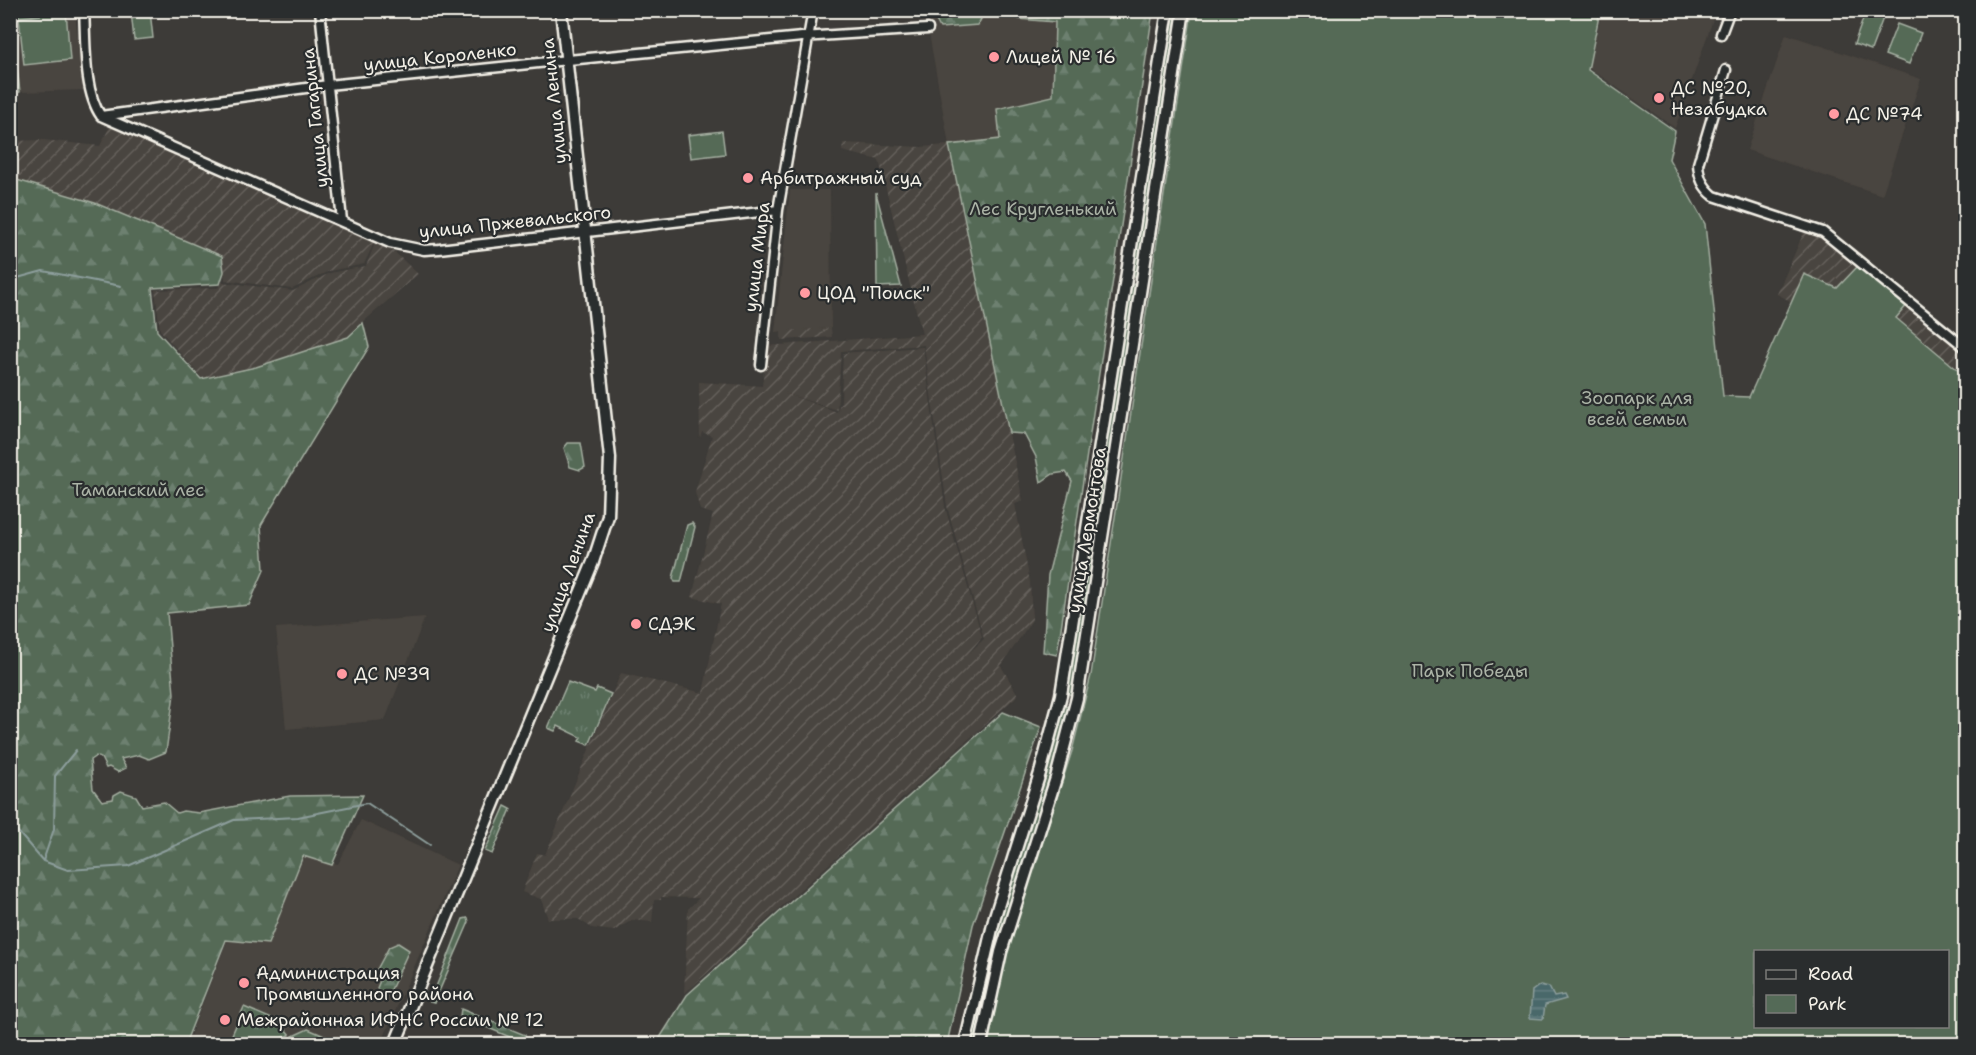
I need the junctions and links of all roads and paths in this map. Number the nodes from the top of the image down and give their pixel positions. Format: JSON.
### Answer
{"nodes":[{"id":1,"x":84,"y":10,"type":"edge"},
{"id":2,"x":320,"y":10,"type":"edge"},
{"id":3,"x":561,"y":10,"type":"edge"},
{"id":4,"x":813,"y":10,"type":"edge"},
{"id":5,"x":1168,"y":10,"type":"edge"},
{"id":6,"x":1184,"y":10,"type":"edge"},
{"id":7,"x":1730,"y":10,"type":"edge"},
{"id":8,"x":928,"y":29,"type":"dead end"},
{"id":9,"x":1721,"y":34,"type":"dead end"},
{"id":10,"x":808,"y":37,"type":"junction"},
{"id":11,"x":567,"y":60,"type":"junction"},
{"id":12,"x":1726,"y":70,"type":"dead end"},
{"id":13,"x":328,"y":85,"type":"junction"},
{"id":14,"x":101,"y":116,"type":"junction"},
{"id":15,"x":778,"y":210,"type":"junction"},
{"id":16,"x":342,"y":221,"type":"junction"},
{"id":17,"x":585,"y":232,"type":"junction"},
{"id":18,"x":1124,"y":279,"type":"junction"},
{"id":19,"x":1142,"y":280,"type":"junction"},
{"id":20,"x":1965,"y":348,"type":"edge"},
{"id":21,"x":761,"y":365,"type":"dead end"},
{"id":22,"x":986,"y":948,"type":"junction"},
{"id":23,"x":1001,"y":952,"type":"junction"},
{"id":24,"x":395,"y":1044,"type":"edge"},
{"id":25,"x":965,"y":1044,"type":"edge"},
{"id":26,"x":981,"y":1044,"type":"edge"}],
"edges":[{"from":1,"to":14,"type":"street"},
{"from":2,"to":13,"type":"street","name":"улица Гагарина"},
{"from":3,"to":11,"type":"main road","name":"улица Ленина"},
{"from":4,"to":10,"type":"street","name":"улица Мира"},
{"from":5,"to":18,"type":"main road","name":"улица Лермонтова"},
{"from":6,"to":19,"type":"main road","name":"улица Лермонтова"},
{"from":7,"to":9,"type":"street"},
{"from":8,"to":10,"type":"street","name":"улица Короленко"},
{"from":10,"to":11,"type":"street","name":"улица Короленко"},
{"from":10,"to":15,"type":"street","name":"улица Мира"},
{"from":11,"to":13,"type":"street","name":"улица Короленко"},
{"from":11,"to":17,"type":"main road","name":"улица Ленина"},
{"from":12,"to":20,"type":"street"},
{"from":13,"to":14,"type":"street","name":"улица Короленко"},
{"from":13,"to":16,"type":"street","name":"улица Гагарина"},
{"from":14,"to":16,"type":"street","name":"улица Пржевальского"},
{"from":15,"to":17,"type":"street","name":"улица Пржевальского"},
{"from":15,"to":21,"type":"street","name":"улица Мира"},
{"from":16,"to":17,"type":"street","name":"улица Пржевальского"},
{"from":17,"to":24,"type":"main road","name":"улица Ленина"},
{"from":18,"to":19,"type":"main road"},
{"from":18,"to":22,"type":"main road","name":"улица Лермонтова"},
{"from":19,"to":23,"type":"main road","name":"улица Лермонтова"},
{"from":22,"to":23,"type":"main road"},
{"from":22,"to":25,"type":"main road","name":"улица Лермонтова"},
{"from":23,"to":26,"type":"main road","name":"улица Лермонтова"}]}
